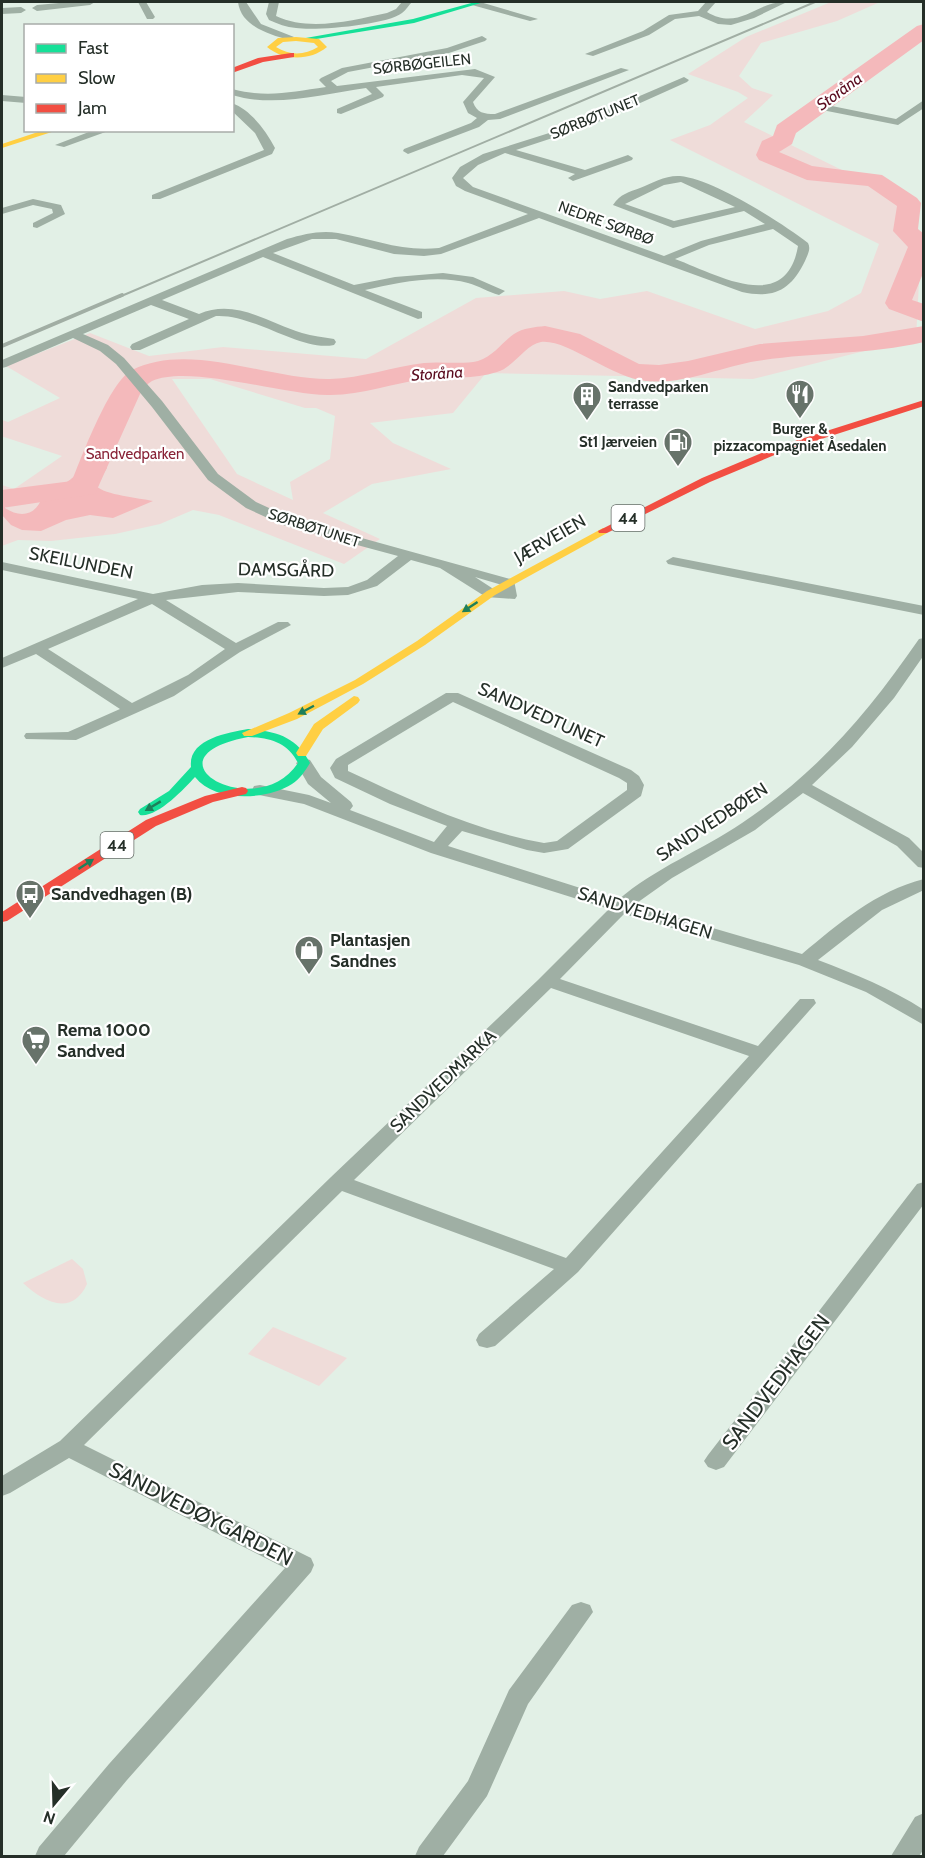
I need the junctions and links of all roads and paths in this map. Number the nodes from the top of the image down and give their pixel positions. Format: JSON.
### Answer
{"nodes":[{"id":1,"x":90,"y":2,"type":"edge"},
{"id":2,"x":142,"y":2,"type":"edge"},
{"id":3,"x":242,"y":2,"type":"edge"},
{"id":4,"x":274,"y":2,"type":"edge"},
{"id":5,"x":407,"y":2,"type":"edge"},
{"id":6,"x":478,"y":2,"type":"edge"},
{"id":7,"x":711,"y":2,"type":"edge"},
{"id":8,"x":782,"y":2,"type":"edge"},
{"id":9,"x":37,"y":8,"type":"dead end"},
{"id":10,"x":21,"y":10,"type":"dead end"},
{"id":11,"x":2,"y":11,"type":"edge"},
{"id":12,"x":701,"y":13,"type":"junction"},
{"id":13,"x":150,"y":17,"type":"dead end"},
{"id":14,"x":533,"y":18,"type":"dead end"},
{"id":15,"x":357,"y":29,"type":"junction"},
{"id":16,"x":300,"y":39,"type":"junction"},
{"id":17,"x":482,"y":39,"type":"dead end"},
{"id":18,"x":272,"y":46,"type":"junction"},
{"id":19,"x":323,"y":47,"type":"junction"},
{"id":20,"x":590,"y":54,"type":"dead end"},
{"id":21,"x":291,"y":55,"type":"junction"},
{"id":22,"x":234,"y":64,"type":"edge"},
{"id":23,"x":234,"y":70,"type":"edge"},
{"id":24,"x":624,"y":70,"type":"dead end"},
{"id":25,"x":684,"y":80,"type":"dead end"},
{"id":26,"x":369,"y":85,"type":"junction"},
{"id":27,"x":334,"y":89,"type":"junction"},
{"id":28,"x":234,"y":92,"type":"edge"},
{"id":29,"x":2,"y":98,"type":"edge"},
{"id":30,"x":252,"y":98,"type":"junction"},
{"id":31,"x":24,"y":100,"type":"edge"},
{"id":32,"x":924,"y":103,"type":"edge"},
{"id":33,"x":234,"y":105,"type":"edge"},
{"id":34,"x":234,"y":107,"type":"edge"},
{"id":35,"x":822,"y":107,"type":"dead end"},
{"id":36,"x":341,"y":111,"type":"dead end"},
{"id":37,"x":485,"y":117,"type":"junction"},
{"id":38,"x":31,"y":132,"type":"edge"},
{"id":39,"x":48,"y":132,"type":"edge"},
{"id":40,"x":100,"y":132,"type":"edge"},
{"id":41,"x":2,"y":141,"type":"edge"},
{"id":42,"x":60,"y":145,"type":"dead end"},
{"id":43,"x":2,"y":146,"type":"edge"},
{"id":44,"x":506,"y":150,"type":"junction"},
{"id":45,"x":408,"y":151,"type":"dead end"},
{"id":46,"x":628,"y":158,"type":"dead end"},
{"id":47,"x":584,"y":173,"type":"junction"},
{"id":48,"x":568,"y":180,"type":"dead end"},
{"id":49,"x":156,"y":197,"type":"dead end"},
{"id":50,"x":744,"y":208,"type":"junction"},
{"id":51,"x":2,"y":211,"type":"edge"},
{"id":52,"x":538,"y":214,"type":"junction"},
{"id":53,"x":38,"y":225,"type":"dead end"},
{"id":54,"x":775,"y":225,"type":"junction"},
{"id":55,"x":263,"y":253,"type":"junction"},
{"id":56,"x":664,"y":260,"type":"junction"},
{"id":57,"x":502,"y":277,"type":"dead end"},
{"id":58,"x":484,"y":285,"type":"junction"},
{"id":59,"x":354,"y":290,"type":"junction"},
{"id":60,"x":499,"y":291,"type":"dead end"},
{"id":61,"x":152,"y":301,"type":"junction"},
{"id":62,"x":418,"y":315,"type":"dead end"},
{"id":63,"x":199,"y":318,"type":"junction"},
{"id":64,"x":74,"y":334,"type":"junction"},
{"id":65,"x":330,"y":342,"type":"dead end"},
{"id":66,"x":136,"y":347,"type":"dead end"},
{"id":67,"x":2,"y":364,"type":"edge"},
{"id":68,"x":924,"y":403,"type":"edge"},
{"id":69,"x":407,"y":556,"type":"junction"},
{"id":70,"x":673,"y":561,"type":"dead end"},
{"id":71,"x":445,"y":565,"type":"junction"},
{"id":72,"x":2,"y":566,"type":"edge"},
{"id":73,"x":510,"y":590,"type":"junction"},
{"id":74,"x":490,"y":594,"type":"junction"},
{"id":75,"x":153,"y":598,"type":"junction"},
{"id":76,"x":924,"y":611,"type":"edge"},
{"id":77,"x":283,"y":626,"type":"dead end"},
{"id":78,"x":924,"y":642,"type":"edge"},
{"id":79,"x":38,"y":649,"type":"junction"},
{"id":80,"x":235,"y":649,"type":"junction"},
{"id":81,"x":919,"y":659,"type":"edge"},
{"id":82,"x":2,"y":663,"type":"edge"},
{"id":83,"x":129,"y":708,"type":"junction"},
{"id":84,"x":248,"y":733,"type":"junction"},
{"id":85,"x":32,"y":736,"type":"dead end"},
{"id":86,"x":303,"y":758,"type":"junction"},
{"id":87,"x":197,"y":768,"type":"junction"},
{"id":88,"x":802,"y":786,"type":"junction"},
{"id":89,"x":260,"y":790,"type":"junction"},
{"id":90,"x":242,"y":791,"type":"junction"},
{"id":91,"x":361,"y":818,"type":"junction"},
{"id":92,"x":458,"y":824,"type":"junction"},
{"id":93,"x":122,"y":825,"type":"dead end"},
{"id":94,"x":437,"y":849,"type":"junction"},
{"id":95,"x":924,"y":863,"type":"edge"},
{"id":96,"x":924,"y":884,"type":"edge"},
{"id":97,"x":621,"y":907,"type":"junction"},
{"id":98,"x":2,"y":918,"type":"edge"},
{"id":99,"x":805,"y":961,"type":"junction"},
{"id":100,"x":548,"y":981,"type":"junction"},
{"id":101,"x":807,"y":1003,"type":"dead end"},
{"id":102,"x":924,"y":1019,"type":"edge"},
{"id":103,"x":760,"y":1053,"type":"junction"},
{"id":104,"x":338,"y":1182,"type":"junction"},
{"id":105,"x":924,"y":1189,"type":"edge"},
{"id":106,"x":570,"y":1267,"type":"junction"},
{"id":107,"x":487,"y":1340,"type":"dead end"},
{"id":108,"x":68,"y":1447,"type":"junction"},
{"id":109,"x":716,"y":1461,"type":"dead end"},
{"id":110,"x":2,"y":1487,"type":"edge"},
{"id":111,"x":581,"y":1612,"type":"dead end"},
{"id":112,"x":924,"y":1826,"type":"edge"},
{"id":113,"x":48,"y":1857,"type":"edge"},
{"id":114,"x":428,"y":1857,"type":"edge"},
{"id":115,"x":904,"y":1857,"type":"edge"}],
"edges":[{"from":1,"to":9,"type":"street"},
{"from":2,"to":13,"type":"street"},
{"from":3,"to":16,"type":"street"},
{"from":3,"to":18,"type":"street"},
{"from":4,"to":5,"type":"street"},
{"from":6,"to":14,"type":"street"},
{"from":6,"to":15,"type":"main road"},
{"from":7,"to":12,"type":"street"},
{"from":8,"to":12,"type":"street"},
{"from":10,"to":11,"type":"street"},
{"from":12,"to":20,"type":"street"},
{"from":15,"to":16,"type":"main road"},
{"from":15,"to":19,"type":"main road"},
{"from":16,"to":18,"type":"main road"},
{"from":16,"to":19,"type":"main road"},
{"from":17,"to":27,"type":"street","name":"SØRBØGEILEN"},
{"from":18,"to":21,"type":"main road"},
{"from":18,"to":22,"type":"main road"},
{"from":19,"to":21,"type":"main road"},
{"from":21,"to":23,"type":"main road"},
{"from":24,"to":37,"type":"street"},
{"from":25,"to":44,"type":"street","name":"SØRBØTUNET"},
{"from":26,"to":27,"type":"street","name":"SØRBØGEILEN"},
{"from":26,"to":36,"type":"street"},
{"from":26,"to":37,"type":"street","name":"SØRBØGEILEN"},
{"from":27,"to":30,"type":"street","name":"SØRBØGEILEN"},
{"from":28,"to":30,"type":"street","name":"SØRBØGEILEN"},
{"from":29,"to":31,"type":"street"},
{"from":30,"to":33,"type":"street"},
{"from":32,"to":35,"type":"street"},
{"from":34,"to":49,"type":"street"},
{"from":37,"to":45,"type":"street"},
{"from":38,"to":41,"type":"main road"},
{"from":39,"to":43,"type":"main road"},
{"from":40,"to":42,"type":"street"},
{"from":44,"to":47,"type":"street","name":"SØRBØTUNET"},
{"from":44,"to":52,"type":"street","name":"SØRBØTUNET"},
{"from":46,"to":47,"type":"street"},
{"from":47,"to":48,"type":"street"},
{"from":50,"to":50,"type":"street","name":"NEDRE SØRBØ"},
{"from":50,"to":54,"type":"street","name":"NEDRE SØRBØ"},
{"from":51,"to":53,"type":"street"},
{"from":52,"to":55,"type":"street"},
{"from":52,"to":56,"type":"street","name":"NEDRE SØRBØ"},
{"from":54,"to":56,"type":"street","name":"NEDRE SØRBØ"},
{"from":54,"to":56,"type":"street","name":"NEDRE SØRBØ"},
{"from":55,"to":59,"type":"street"},
{"from":55,"to":61,"type":"street"},
{"from":57,"to":58,"type":"street"},
{"from":58,"to":59,"type":"street"},
{"from":58,"to":60,"type":"street"},
{"from":59,"to":62,"type":"street"},
{"from":61,"to":63,"type":"street"},
{"from":61,"to":64,"type":"street"},
{"from":63,"to":65,"type":"street"},
{"from":63,"to":66,"type":"street"},
{"from":64,"to":67,"type":"street"},
{"from":64,"to":69,"type":"street","name":"SØRBØTUNET"},
{"from":68,"to":73,"type":"main road","name":"JÆRVEIEN","number":"44"},
{"from":69,"to":71,"type":"street","name":"SØRBØTUNET"},
{"from":69,"to":75,"type":"street","name":"DAMSGÅRD"},
{"from":70,"to":76,"type":"street"},
{"from":71,"to":73,"type":"street","name":"SØRBØTUNET"},
{"from":71,"to":74,"type":"street","name":"SØRBØTUNET"},
{"from":72,"to":75,"type":"street","name":"SKEILUNDEN"},
{"from":73,"to":74,"type":"street","name":"SØRBØTUNET"},
{"from":73,"to":86,"type":"main road","name":"JÆRVEIEN","number":"44"},
{"from":74,"to":84,"type":"main road","number":"44","one_way":true},
{"from":75,"to":79,"type":"street","name":"DAMSGÅRD"},
{"from":75,"to":80,"type":"street"},
{"from":77,"to":80,"type":"street"},
{"from":78,"to":81,"type":"street","name":"SANDVEDBØEN"},
{"from":79,"to":82,"type":"street","name":"DAMSGÅRD"},
{"from":79,"to":83,"type":"street"},
{"from":80,"to":83,"type":"street"},
{"from":81,"to":88,"type":"street","name":"SANDVEDBØEN"},
{"from":83,"to":85,"type":"street"},
{"from":84,"to":86,"type":"main road","number":"44"},
{"from":84,"to":87,"type":"main road","number":"44"},
{"from":86,"to":89,"type":"main road","number":"44"},
{"from":86,"to":91,"type":"street","name":"SANDVEDHAGEN"},
{"from":87,"to":90,"type":"main road","number":"44"},
{"from":87,"to":93,"type":"main road","number":"44","one_way":true},
{"from":88,"to":95,"type":"street"},
{"from":88,"to":97,"type":"street","name":"SANDVEDBØEN"},
{"from":89,"to":90,"type":"main road","number":"44"},
{"from":89,"to":91,"type":"street","name":"SANDVEDHAGEN"},
{"from":98,"to":90,"type":"main road","number":"44","one_way":true},
{"from":91,"to":94,"type":"street","name":"SANDVEDHAGEN"},
{"from":92,"to":92,"type":"street","name":"SANDVEDTUNET"},
{"from":92,"to":94,"type":"street"},
{"from":94,"to":97,"type":"street","name":"SANDVEDHAGEN"},
{"from":96,"to":99,"type":"street"},
{"from":97,"to":99,"type":"street","name":"SANDVEDHAGEN"},
{"from":97,"to":100,"type":"street","name":"SANDVEDMARKA"},
{"from":99,"to":102,"type":"street","name":"SANDVEDHAGEN"},
{"from":100,"to":103,"type":"street"},
{"from":100,"to":104,"type":"street","name":"SANDVEDMARKA"},
{"from":101,"to":103,"type":"street"},
{"from":103,"to":106,"type":"street"},
{"from":104,"to":106,"type":"street"},
{"from":104,"to":108,"type":"street","name":"SANDVEDMARKA"},
{"from":105,"to":109,"type":"street","name":"SANDVEDHAGEN"},
{"from":106,"to":107,"type":"street"},
{"from":108,"to":110,"type":"street"},
{"from":108,"to":113,"type":"street","name":"SANDVEDØYGARDEN"},
{"from":111,"to":114,"type":"street"},
{"from":112,"to":115,"type":"street"}]}
